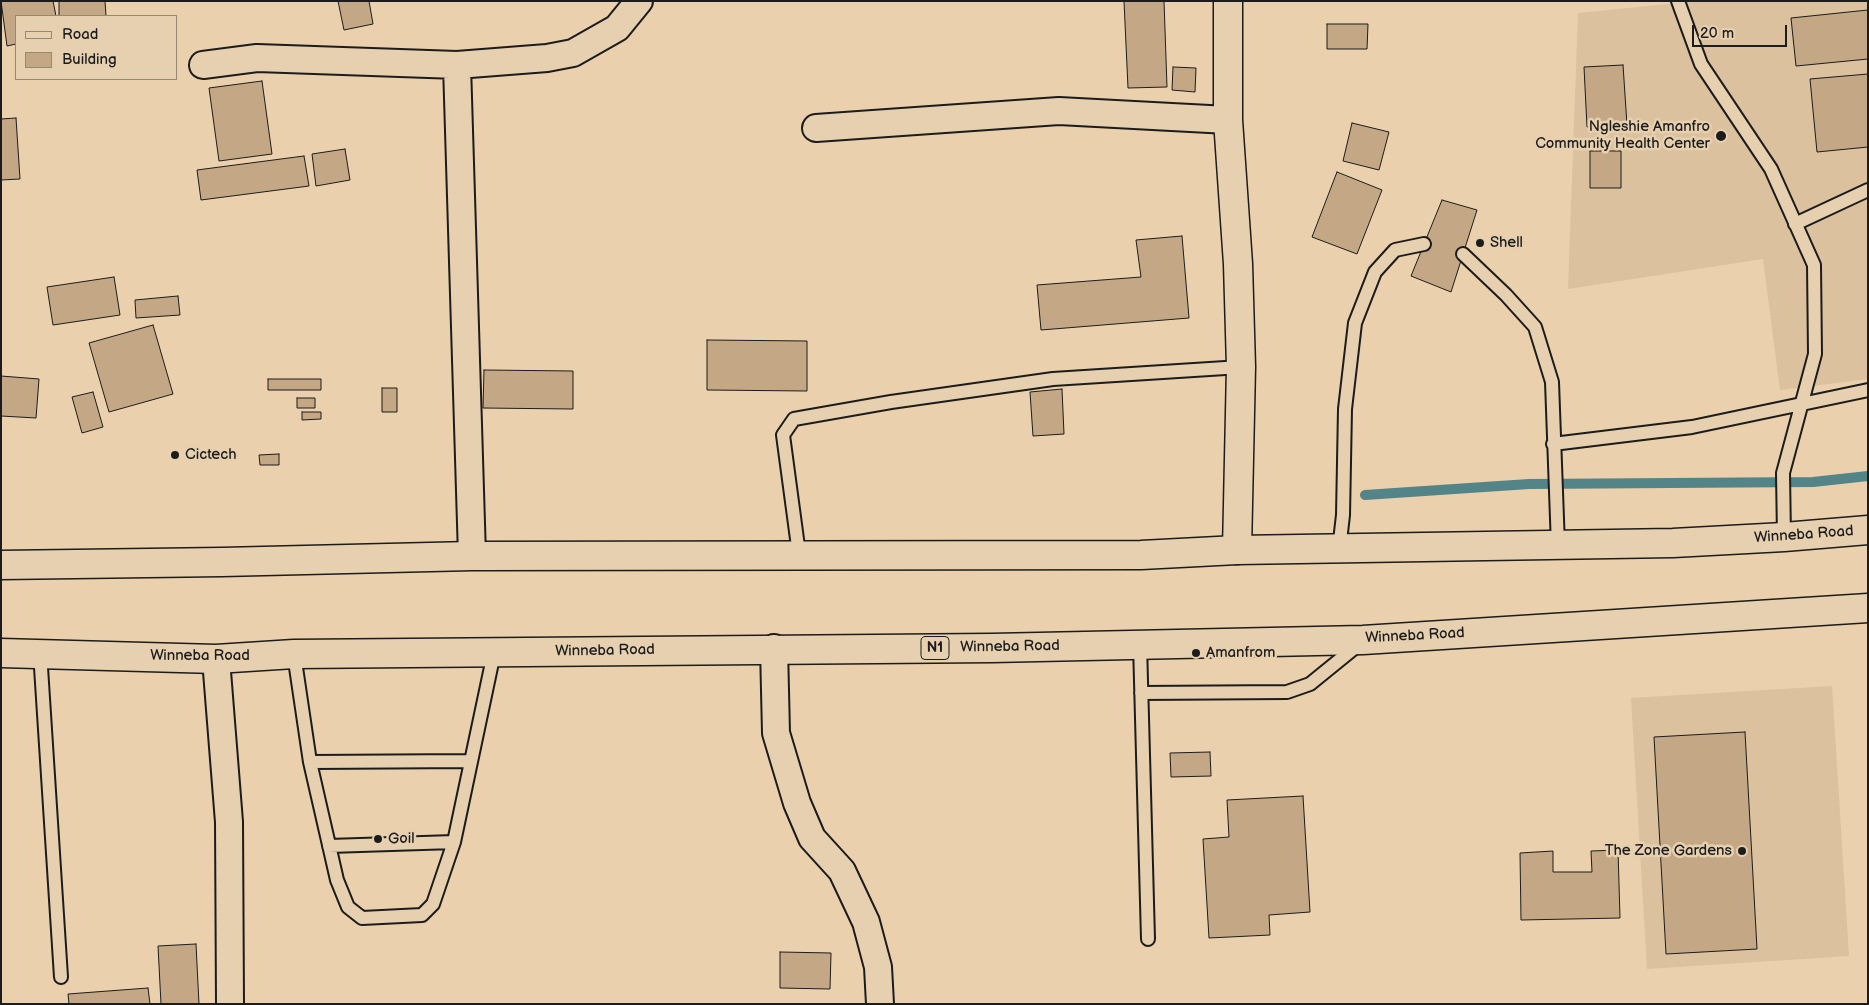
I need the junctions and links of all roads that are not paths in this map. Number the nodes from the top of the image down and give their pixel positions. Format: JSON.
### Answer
{"nodes":[{"id":1,"x":639,"y":1,"type":"edge"},
{"id":2,"x":644,"y":1,"type":"edge"},
{"id":3,"x":1228,"y":1,"type":"edge"},
{"id":4,"x":1678,"y":1,"type":"edge"},
{"id":5,"x":203,"y":65,"type":"dead end"},
{"id":6,"x":457,"y":65,"type":"junction"},
{"id":7,"x":1228,"y":120,"type":"junction"},
{"id":8,"x":816,"y":128,"type":"dead end"},
{"id":9,"x":1868,"y":190,"type":"edge"},
{"id":10,"x":1795,"y":224,"type":"junction"},
{"id":11,"x":1424,"y":244,"type":"dead end"},
{"id":12,"x":1463,"y":254,"type":"dead end"},
{"id":13,"x":1241,"y":367,"type":"junction"},
{"id":14,"x":1868,"y":390,"type":"edge"},
{"id":15,"x":1801,"y":405,"type":"junction"},
{"id":16,"x":1553,"y":444,"type":"junction"},
{"id":17,"x":1868,"y":530,"type":"edge"},
{"id":18,"x":1784,"y":537,"type":"junction"},
{"id":19,"x":1558,"y":546,"type":"junction"},
{"id":20,"x":1236,"y":550,"type":"junction"},
{"id":21,"x":1339,"y":550,"type":"junction"},
{"id":22,"x":799,"y":554,"type":"junction"},
{"id":23,"x":472,"y":556,"type":"junction"},
{"id":24,"x":1,"y":565,"type":"edge"},
{"id":25,"x":1868,"y":608,"type":"edge"},
{"id":26,"x":1364,"y":640,"type":"junction"},
{"id":27,"x":1140,"y":644,"type":"junction"},
{"id":28,"x":774,"y":648,"type":"junction"},
{"id":29,"x":40,"y":652,"type":"junction"},
{"id":30,"x":1,"y":653,"type":"edge"},
{"id":31,"x":494,"y":653,"type":"junction"},
{"id":32,"x":294,"y":654,"type":"junction"},
{"id":33,"x":216,"y":659,"type":"junction"},
{"id":34,"x":1141,"y":693,"type":"junction"},
{"id":35,"x":471,"y":760,"type":"junction"},
{"id":36,"x":310,"y":762,"type":"junction"},
{"id":37,"x":454,"y":842,"type":"junction"},
{"id":38,"x":329,"y":846,"type":"junction"},
{"id":39,"x":1148,"y":939,"type":"dead end"},
{"id":40,"x":60,"y":977,"type":"dead end"},
{"id":41,"x":230,"y":1004,"type":"edge"},
{"id":42,"x":880,"y":1004,"type":"edge"}],
"edges":[{"from":1,"to":2,"type":"street"},
{"from":1,"to":6,"type":"street"},
{"from":3,"to":7,"type":"main road"},
{"from":4,"to":10,"type":"lane"},
{"from":5,"to":6,"type":"street"},
{"from":6,"to":23,"type":"street"},
{"from":7,"to":8,"type":"street"},
{"from":7,"to":13,"type":"main road"},
{"from":9,"to":10,"type":"lane"},
{"from":10,"to":15,"type":"lane"},
{"from":11,"to":21,"type":"lane"},
{"from":12,"to":16,"type":"lane"},
{"from":13,"to":20,"type":"main road"},
{"from":13,"to":22,"type":"lane"},
{"from":14,"to":15,"type":"lane"},
{"from":15,"to":16,"type":"lane"},
{"from":15,"to":18,"type":"lane"},
{"from":16,"to":19,"type":"lane"},
{"from":17,"to":18,"type":"main road","name":"Winneba Road"},
{"from":18,"to":19,"type":"main road","name":"Winneba Road"},
{"from":19,"to":21,"type":"main road","name":"Winneba Road"},
{"from":20,"to":21,"type":"main road","name":"Winneba Road"},
{"from":20,"to":22,"type":"main road","name":"Winneba Road"},
{"from":22,"to":23,"type":"main road","name":"Winneba Road"},
{"from":23,"to":24,"type":"main road","name":"Winneba Road"},
{"from":25,"to":26,"type":"main road","name":"Winneba Road","number":"N1"},
{"from":26,"to":27,"type":"main road","name":"Winneba Road","number":"N1"},
{"from":26,"to":34,"type":"lane"},
{"from":27,"to":28,"type":"main road","name":"Winneba Road","number":"N1"},
{"from":27,"to":34,"type":"lane"},
{"from":28,"to":31,"type":"main road","name":"Winneba Road","number":"N1"},
{"from":28,"to":42,"type":"street"},
{"from":29,"to":30,"type":"main road","name":"Winneba Road","number":"N1"},
{"from":29,"to":33,"type":"main road","name":"Winneba Road","number":"N1"},
{"from":29,"to":40,"type":"lane"},
{"from":31,"to":32,"type":"main road","name":"Winneba Road","number":"N1"},
{"from":31,"to":35,"type":"lane"},
{"from":32,"to":33,"type":"main road","name":"Winneba Road","number":"N1"},
{"from":32,"to":36,"type":"lane"},
{"from":33,"to":41,"type":"street"},
{"from":34,"to":39,"type":"lane"},
{"from":35,"to":36,"type":"lane"},
{"from":35,"to":37,"type":"lane"},
{"from":36,"to":38,"type":"lane"},
{"from":37,"to":38,"type":"lane"},
{"from":37,"to":38,"type":"lane"}]}
